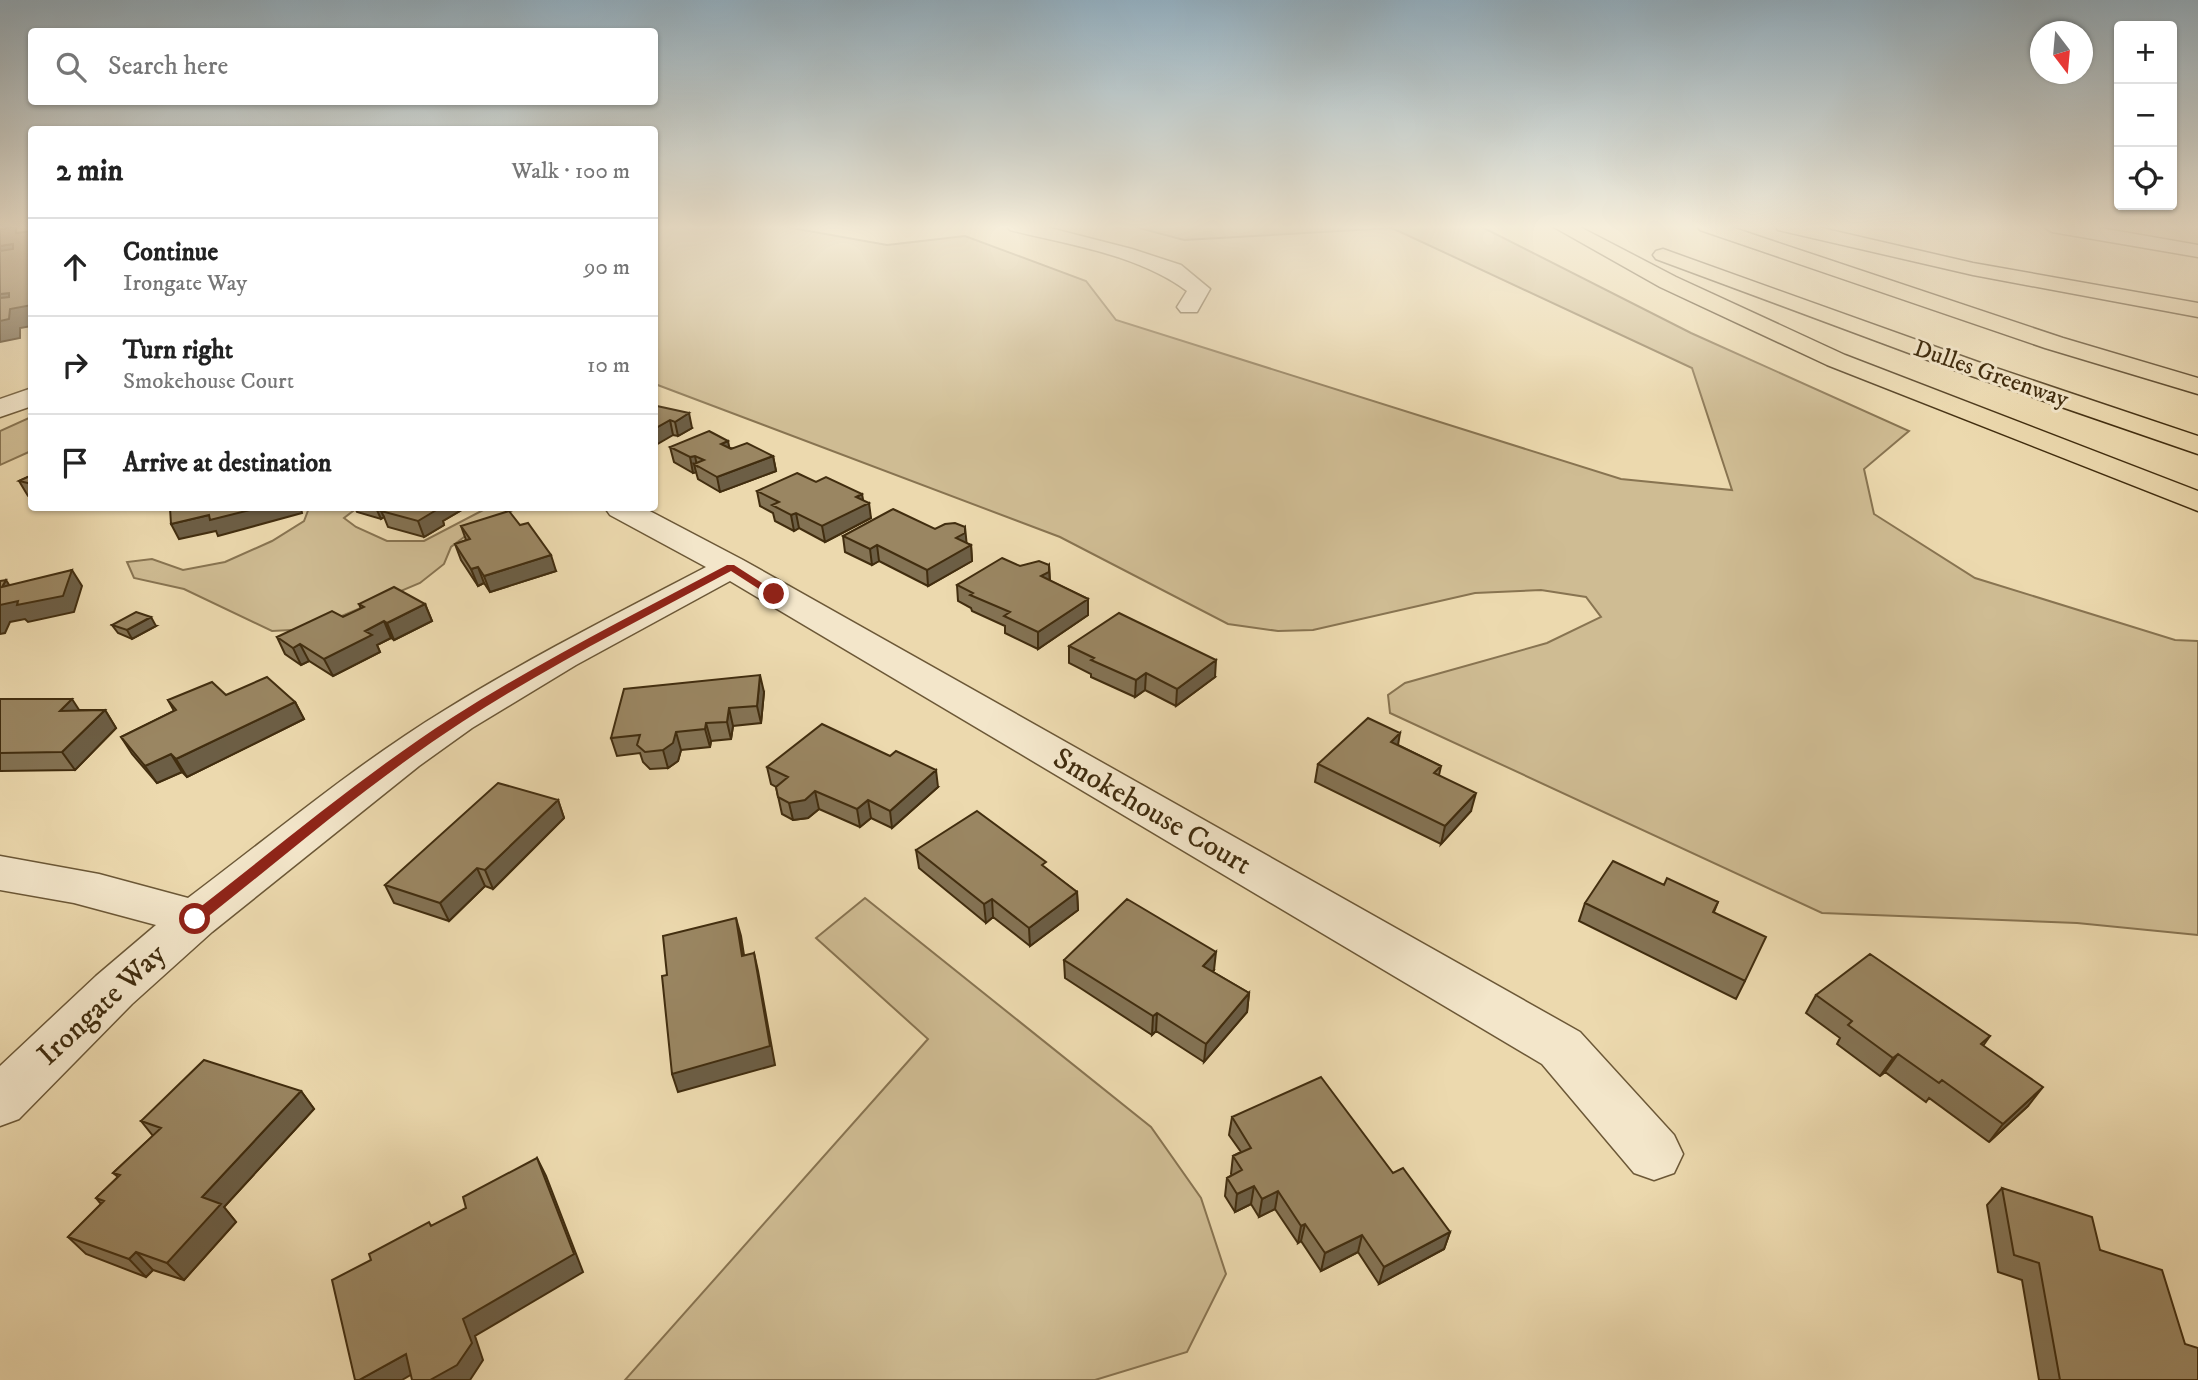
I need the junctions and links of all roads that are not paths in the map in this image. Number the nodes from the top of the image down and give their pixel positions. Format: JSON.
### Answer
{"nodes":[{"id":1,"x":1198,"y":290,"type":"edge"},
{"id":2,"x":1686,"y":290,"type":"edge"},
{"id":3,"x":1758,"y":290,"type":"edge"},
{"id":4,"x":1899,"y":290,"type":"edge"},
{"id":5,"x":2090,"y":290,"type":"edge"},
{"id":6,"x":1189,"y":307,"type":"dead end"},
{"id":7,"x":2198,"y":310,"type":"edge"},
{"id":8,"x":2198,"y":386,"type":"edge"},
{"id":9,"x":28,"y":398,"type":"edge"},
{"id":10,"x":0,"y":409,"type":"edge"},
{"id":11,"x":2198,"y":445,"type":"edge"},
{"id":12,"x":2198,"y":502,"type":"edge"},
{"id":13,"x":627,"y":511,"type":"edge"},
{"id":14,"x":731,"y":567,"type":"junction"},
{"id":15,"x":0,"y":873,"type":"edge"},
{"id":16,"x":195,"y":919,"type":"junction"},
{"id":17,"x":0,"y":1102,"type":"edge"},
{"id":18,"x":1654,"y":1154,"type":"dead end"}],
"edges":[{"from":1,"to":6,"type":"street"},
{"from":2,"to":12,"type":"highway"},
{"from":3,"to":11,"type":"highway","name":"Dulles Greenway"},
{"from":4,"to":8,"type":"highway","name":"Dulles Greenway"},
{"from":5,"to":7,"type":"highway"},
{"from":9,"to":10,"type":"street"},
{"from":13,"to":14,"type":"street","name":"Smokehouse Court"},
{"from":14,"to":16,"type":"street","name":"Irongate Way"},
{"from":14,"to":18,"type":"street","name":"Smokehouse Court"},
{"from":15,"to":16,"type":"street"},
{"from":16,"to":17,"type":"street","name":"Irongate Way"}]}
